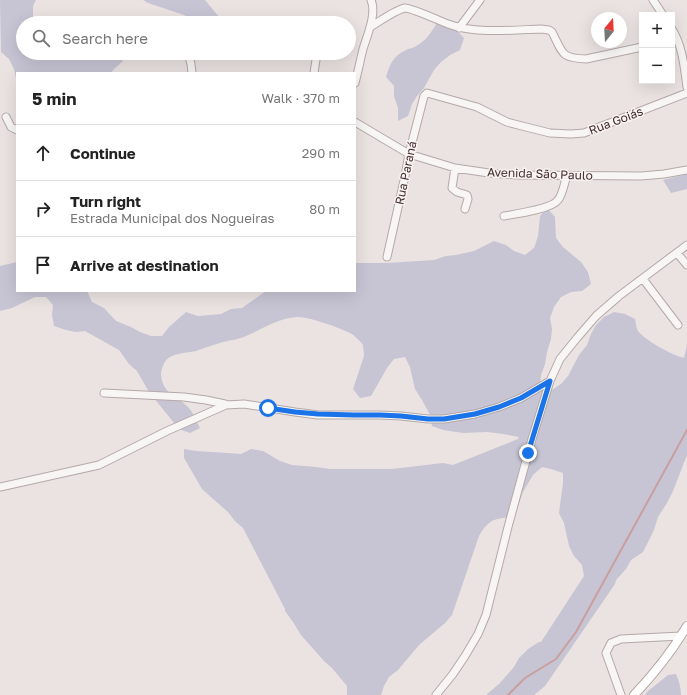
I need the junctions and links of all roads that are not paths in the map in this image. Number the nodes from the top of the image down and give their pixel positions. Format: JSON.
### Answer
{"nodes":[{"id":1,"x":371,"y":0,"type":"edge"},
{"id":2,"x":480,"y":0,"type":"edge"},
{"id":3,"x":653,"y":0,"type":"edge"},
{"id":4,"x":661,"y":12,"type":"edge"},
{"id":5,"x":370,"y":27,"type":"junction"},
{"id":6,"x":458,"y":28,"type":"junction"},
{"id":7,"x":675,"y":39,"type":"edge"},
{"id":8,"x":684,"y":47,"type":"edge"},
{"id":9,"x":639,"y":48,"type":"edge"},
{"id":10,"x":191,"y":60,"type":"edge"},
{"id":11,"x":316,"y":60,"type":"edge"},
{"id":12,"x":192,"y":72,"type":"edge"},
{"id":13,"x":314,"y":72,"type":"edge"},
{"id":14,"x":356,"y":79,"type":"edge"},
{"id":15,"x":687,"y":87,"type":"edge"},
{"id":16,"x":430,"y":93,"type":"joint"},
{"id":17,"x":687,"y":93,"type":"edge"},
{"id":18,"x":6,"y":117,"type":"dead end"},
{"id":19,"x":356,"y":123,"type":"edge"},
{"id":20,"x":16,"y":130,"type":"edge"},
{"id":21,"x":409,"y":154,"type":"junction"},
{"id":22,"x":455,"y":168,"type":"junction"},
{"id":23,"x":687,"y":170,"type":"edge"},
{"id":24,"x":567,"y":176,"type":"junction"},
{"id":25,"x":465,"y":209,"type":"dead end"},
{"id":26,"x":504,"y":216,"type":"dead end"},
{"id":27,"x":687,"y":245,"type":"edge"},
{"id":28,"x":677,"y":253,"type":"junction"},
{"id":29,"x":387,"y":257,"type":"dead end"},
{"id":30,"x":687,"y":265,"type":"edge"},
{"id":31,"x":643,"y":279,"type":"junction"},
{"id":32,"x":678,"y":325,"type":"dead end"},
{"id":33,"x":550,"y":381,"type":"junction"},
{"id":34,"x":104,"y":393,"type":"dead end"},
{"id":35,"x":226,"y":404,"type":"junction"},
{"id":36,"x":0,"y":487,"type":"edge"},
{"id":37,"x":687,"y":627,"type":"edge"},
{"id":38,"x":681,"y":636,"type":"junction"},
{"id":39,"x":436,"y":695,"type":"edge"},
{"id":40,"x":621,"y":695,"type":"edge"},
{"id":41,"x":634,"y":695,"type":"edge"}],
"edges":[{"from":1,"to":5,"type":"street"},
{"from":2,"to":6,"type":"street"},
{"from":3,"to":4,"type":"street"},
{"from":5,"to":6,"type":"street"},
{"from":5,"to":14,"type":"street"},
{"from":6,"to":9,"type":"street"},
{"from":7,"to":8,"type":"street"},
{"from":8,"to":15,"type":"street"},
{"from":10,"to":12,"type":"street"},
{"from":11,"to":13,"type":"street"},
{"from":16,"to":17,"type":"street","name":"Rua Goiás"},
{"from":16,"to":21,"type":"street","name":"Rua Paraná"},
{"from":18,"to":20,"type":"street"},
{"from":19,"to":21,"type":"street","name":"Avenida São Paulo"},
{"from":21,"to":22,"type":"street","name":"Avenida São Paulo"},
{"from":21,"to":29,"type":"street","name":"Rua Paraná"},
{"from":22,"to":24,"type":"street","name":"Avenida São Paulo"},
{"from":22,"to":25,"type":"street"},
{"from":23,"to":24,"type":"street","name":"Avenida São Paulo"},
{"from":24,"to":26,"type":"street"},
{"from":27,"to":28,"type":"street"},
{"from":28,"to":30,"type":"street"},
{"from":28,"to":31,"type":"street"},
{"from":31,"to":32,"type":"street"},
{"from":31,"to":33,"type":"street"},
{"from":33,"to":35,"type":"street"},
{"from":33,"to":39,"type":"street"},
{"from":34,"to":35,"type":"street"},
{"from":35,"to":36,"type":"street"},
{"from":37,"to":38,"type":"main road"},
{"from":38,"to":40,"type":"street"},
{"from":38,"to":41,"type":"main road"}]}
